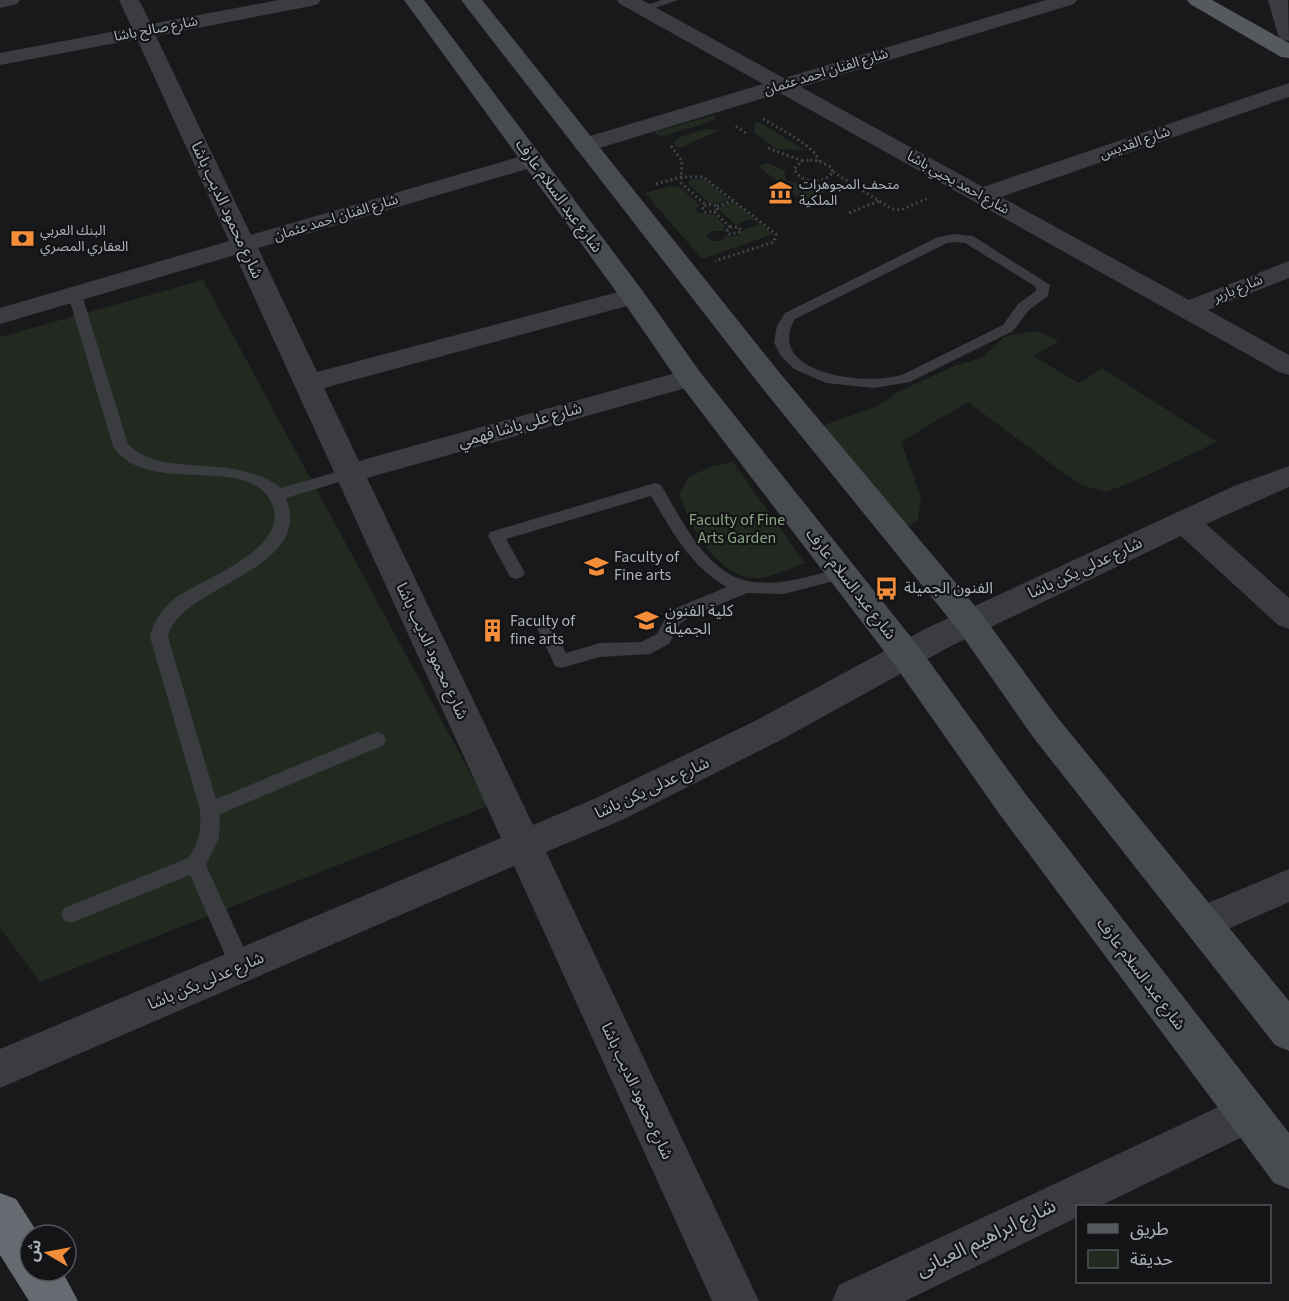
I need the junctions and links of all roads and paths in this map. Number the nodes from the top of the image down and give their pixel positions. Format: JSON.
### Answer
{"nodes":[{"id":1,"x":10,"y":0,"type":"edge"},
{"id":2,"x":129,"y":0,"type":"edge"},
{"id":3,"x":311,"y":0,"type":"edge"},
{"id":4,"x":414,"y":0,"type":"edge"},
{"id":5,"x":471,"y":0,"type":"edge"},
{"id":6,"x":672,"y":0,"type":"edge"},
{"id":7,"x":1066,"y":0,"type":"edge"},
{"id":8,"x":1197,"y":0,"type":"edge"},
{"id":9,"x":1224,"y":0,"type":"edge"},
{"id":10,"x":1278,"y":0,"type":"edge"},
{"id":11,"x":0,"y":2,"type":"edge"},
{"id":12,"x":635,"y":4,"type":"edge"},
{"id":13,"x":144,"y":32,"type":"junction"},
{"id":14,"x":1289,"y":41,"type":"edge"},
{"id":15,"x":0,"y":58,"type":"edge"},
{"id":16,"x":781,"y":85,"type":"junction"},
{"id":17,"x":1289,"y":90,"type":"edge"},
{"id":18,"x":761,"y":117,"type":"dead end"},
{"id":19,"x":670,"y":140,"type":"dead end"},
{"id":20,"x":585,"y":145,"type":"junction"},
{"id":21,"x":768,"y":148,"type":"dead end"},
{"id":22,"x":533,"y":160,"type":"junction"},
{"id":23,"x":819,"y":160,"type":"junction"},
{"id":24,"x":802,"y":161,"type":"junction"},
{"id":25,"x":833,"y":172,"type":"junction"},
{"id":26,"x":681,"y":177,"type":"junction"},
{"id":27,"x":656,"y":184,"type":"dead end"},
{"id":28,"x":959,"y":184,"type":"junction"},
{"id":29,"x":980,"y":196,"type":"junction"},
{"id":30,"x":734,"y":200,"type":"junction"},
{"id":31,"x":880,"y":201,"type":"junction"},
{"id":32,"x":706,"y":205,"type":"junction"},
{"id":33,"x":717,"y":206,"type":"junction"},
{"id":34,"x":714,"y":212,"type":"junction"},
{"id":35,"x":849,"y":213,"type":"dead end"},
{"id":36,"x":730,"y":227,"type":"dead end"},
{"id":37,"x":243,"y":246,"type":"junction"},
{"id":38,"x":1289,"y":269,"type":"edge"},
{"id":39,"x":684,"y":271,"type":"junction"},
{"id":40,"x":75,"y":295,"type":"junction"},
{"id":41,"x":633,"y":296,"type":"junction"},
{"id":42,"x":1186,"y":310,"type":"junction"},
{"id":43,"x":0,"y":316,"type":"edge"},
{"id":44,"x":797,"y":365,"type":"junction"},
{"id":45,"x":1289,"y":366,"type":"edge"},
{"id":46,"x":690,"y":378,"type":"junction"},
{"id":47,"x":769,"y":378,"type":"junction"},
{"id":48,"x":308,"y":383,"type":"junction"},
{"id":49,"x":350,"y":473,"type":"junction"},
{"id":50,"x":1289,"y":476,"type":"edge"},
{"id":51,"x":277,"y":495,"type":"junction"},
{"id":52,"x":1184,"y":521,"type":"junction"},
{"id":53,"x":516,"y":573,"type":"dead end"},
{"id":54,"x":843,"y":573,"type":"junction"},
{"id":55,"x":745,"y":587,"type":"junction"},
{"id":56,"x":1289,"y":617,"type":"edge"},
{"id":57,"x":970,"y":622,"type":"junction"},
{"id":58,"x":546,"y":628,"type":"dead end"},
{"id":59,"x":906,"y":655,"type":"junction"},
{"id":60,"x":378,"y":740,"type":"dead end"},
{"id":61,"x":210,"y":810,"type":"junction"},
{"id":62,"x":522,"y":847,"type":"junction"},
{"id":63,"x":195,"y":864,"type":"junction"},
{"id":64,"x":1289,"y":885,"type":"edge"},
{"id":65,"x":71,"y":914,"type":"dead end"},
{"id":66,"x":1203,"y":923,"type":"junction"},
{"id":67,"x":241,"y":966,"type":"junction"},
{"id":68,"x":1289,"y":1032,"type":"edge"},
{"id":69,"x":0,"y":1069,"type":"edge"},
{"id":70,"x":1248,"y":1113,"type":"junction"},
{"id":71,"x":1289,"y":1168,"type":"edge"},
{"id":72,"x":0,"y":1215,"type":"edge"},
{"id":73,"x":18,"y":1243,"type":"edge"},
{"id":74,"x":44,"y":1283,"type":"edge"},
{"id":75,"x":55,"y":1301,"type":"edge"},
{"id":76,"x":736,"y":1301,"type":"edge"},
{"id":77,"x":855,"y":1301,"type":"edge"}],
"edges":[{"from":1,"to":11,"type":"street"},
{"from":2,"to":13,"type":"street","name":"شارع محمود الديب باشا"},
{"from":3,"to":13,"type":"street","name":"شارع صالح باشا"},
{"from":4,"to":22,"type":"street","name":"شارع عبد السلام عارف"},
{"from":5,"to":20,"type":"street"},
{"from":6,"to":12,"type":"lane"},
{"from":7,"to":16,"type":"street","name":"شارع الفنان احمد عثمان"},
{"from":8,"to":14,"type":"main road"},
{"from":9,"to":14,"type":"main road"},
{"from":10,"to":14,"type":"street"},
{"from":12,"to":16,"type":"street","name":"شارع احمد يحيي باشا"},
{"from":13,"to":15,"type":"street","name":"شارع صالح باشا"},
{"from":13,"to":37,"type":"street","name":"شارع محمود الديب باشا"},
{"from":16,"to":20,"type":"street","name":"شارع الفنان احمد عثمان"},
{"from":16,"to":28,"type":"street","name":"شارع احمد يحيي باشا"},
{"from":17,"to":29,"type":"street","name":"شارع القديس"},
{"from":18,"to":23,"type":"path"},
{"from":19,"to":26,"type":"path"},
{"from":20,"to":39,"type":"street"},
{"from":21,"to":24,"type":"path"},
{"from":22,"to":37,"type":"street","name":"شارع الفنان احمد عثمان"},
{"from":22,"to":41,"type":"street","name":"شارع عبد السلام عارف"},
{"from":23,"to":24,"type":"path"},
{"from":23,"to":25,"type":"path"},
{"from":24,"to":25,"type":"path"},
{"from":25,"to":31,"type":"path"},
{"from":26,"to":27,"type":"path"},
{"from":26,"to":30,"type":"path"},
{"from":26,"to":32,"type":"path"},
{"from":28,"to":29,"type":"street","name":"شارع احمد يحيي باشا"},
{"from":28,"to":31,"type":"path"},
{"from":29,"to":42,"type":"street","name":"شارع احمد يحيي باشا"},
{"from":30,"to":33,"type":"path"},
{"from":30,"to":39,"type":"path"},
{"from":31,"to":35,"type":"path"},
{"from":32,"to":33,"type":"path"},
{"from":32,"to":34,"type":"path"},
{"from":33,"to":34,"type":"path"},
{"from":34,"to":36,"type":"path"},
{"from":37,"to":40,"type":"street","name":"شارع الفنان احمد عثمان"},
{"from":37,"to":48,"type":"street","name":"شارع محمود الديب باشا"},
{"from":38,"to":42,"type":"street","name":"شارع باربر"},
{"from":39,"to":47,"type":"street"},
{"from":40,"to":43,"type":"street","name":"شارع الفنان احمد عثمان"},
{"from":40,"to":51,"type":"lane"},
{"from":41,"to":46,"type":"street","name":"شارع عبد السلام عارف"},
{"from":41,"to":48,"type":"street"},
{"from":42,"to":45,"type":"street","name":"شارع احمد يحيي باشا"},
{"from":44,"to":44,"type":"lane"},
{"from":44,"to":47,"type":"lane"},
{"from":46,"to":49,"type":"street","name":"شارع على باشا فهمي"},
{"from":46,"to":54,"type":"street","name":"شارع عبد السلام عارف"},
{"from":47,"to":57,"type":"street"},
{"from":48,"to":49,"type":"street","name":"شارع محمود الديب باشا"},
{"from":49,"to":51,"type":"lane"},
{"from":49,"to":62,"type":"street","name":"شارع محمود الديب باشا"},
{"from":50,"to":52,"type":"street","name":"شارع عدلى يكن باشا"},
{"from":51,"to":61,"type":"lane"},
{"from":52,"to":56,"type":"street"},
{"from":52,"to":57,"type":"street","name":"شارع عدلى يكن باشا"},
{"from":53,"to":55,"type":"lane"},
{"from":54,"to":55,"type":"lane"},
{"from":54,"to":59,"type":"street","name":"شارع عبد السلام عارف"},
{"from":55,"to":58,"type":"lane"},
{"from":57,"to":59,"type":"street","name":"شارع عدلى يكن باشا"},
{"from":57,"to":66,"type":"street"},
{"from":59,"to":62,"type":"street","name":"شارع عدلى يكن باشا"},
{"from":59,"to":70,"type":"street","name":"شارع عبد السلام عارف"},
{"from":60,"to":61,"type":"lane"},
{"from":61,"to":63,"type":"lane"},
{"from":62,"to":67,"type":"street","name":"شارع عدلى يكن باشا"},
{"from":62,"to":76,"type":"street","name":"شارع محمود الديب باشا"},
{"from":63,"to":65,"type":"lane"},
{"from":63,"to":67,"type":"lane"},
{"from":64,"to":66,"type":"street"},
{"from":66,"to":68,"type":"street"},
{"from":67,"to":69,"type":"street","name":"شارع عدلى يكن باشا"},
{"from":70,"to":71,"type":"street","name":"شارع عبد السلام عارف"},
{"from":70,"to":77,"type":"street","name":"شارع ابراهيم العبانى"},
{"from":72,"to":73,"type":"highway"},
{"from":74,"to":75,"type":"highway"}]}
